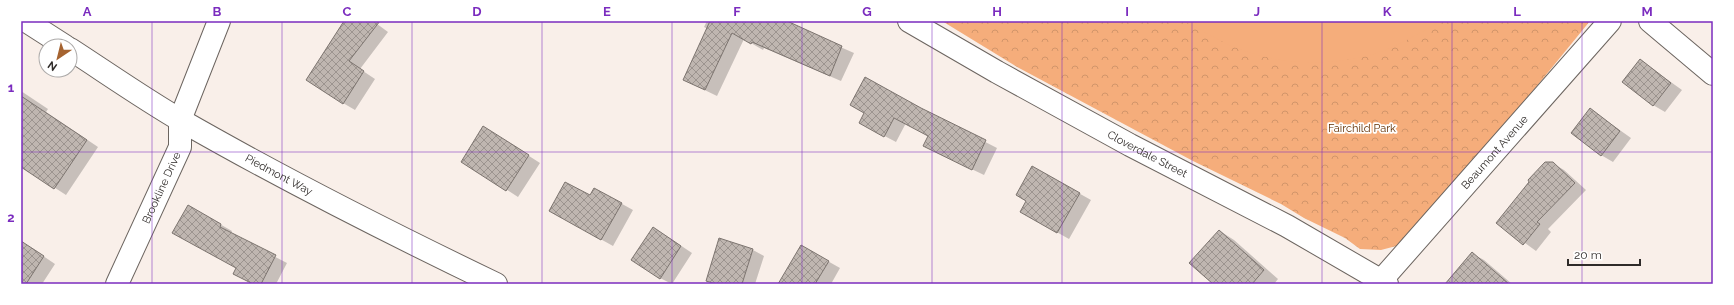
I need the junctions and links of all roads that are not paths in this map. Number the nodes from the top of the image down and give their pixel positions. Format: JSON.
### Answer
{"nodes":[{"id":1,"x":26,"y":21,"type":"edge"},
{"id":2,"x":219,"y":21,"type":"edge"},
{"id":3,"x":909,"y":21,"type":"edge"},
{"id":4,"x":1610,"y":21,"type":"edge"},
{"id":5,"x":1650,"y":21,"type":"edge"},
{"id":6,"x":53,"y":38,"type":"edge"},
{"id":7,"x":78,"y":54,"type":"edge"},
{"id":8,"x":1713,"y":74,"type":"edge"},
{"id":9,"x":180,"y":120,"type":"junction"},
{"id":10,"x":1382,"y":283,"type":"edge"},
{"id":11,"x":118,"y":284,"type":"edge"},
{"id":12,"x":496,"y":284,"type":"edge"}],
"edges":[{"from":1,"to":6,"type":"street"},
{"from":2,"to":9,"type":"street","name":"Brookline Drive"},
{"from":3,"to":10,"type":"street","name":"Cloverdale Street"},
{"from":4,"to":10,"type":"street","name":"Beaumont Avenue"},
{"from":5,"to":8,"type":"street"},
{"from":7,"to":9,"type":"street","name":"Piedmont Way"},
{"from":9,"to":11,"type":"street","name":"Brookline Drive"},
{"from":9,"to":12,"type":"street","name":"Piedmont Way"}]}
